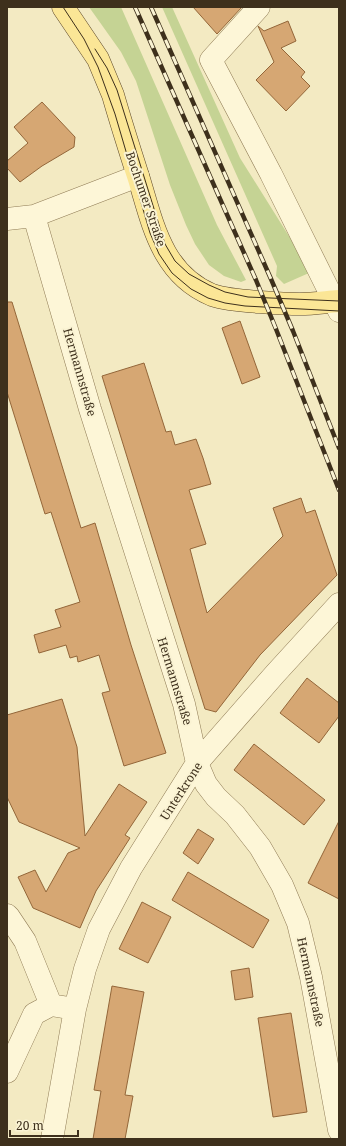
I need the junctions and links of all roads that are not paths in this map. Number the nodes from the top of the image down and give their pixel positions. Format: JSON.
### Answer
{"nodes":[{"id":1,"x":64,"y":7,"type":"edge"},
{"id":2,"x":259,"y":7,"type":"edge"},
{"id":3,"x":138,"y":176,"type":"junction"},
{"id":4,"x":34,"y":216,"type":"junction"},
{"id":5,"x":7,"y":219,"type":"edge"},
{"id":6,"x":338,"y":306,"type":"edge"},
{"id":7,"x":339,"y":604,"type":"edge"},
{"id":8,"x":197,"y":763,"type":"junction"},
{"id":9,"x":7,"y":915,"type":"edge"},
{"id":10,"x":51,"y":1005,"type":"junction"},
{"id":11,"x":75,"y":1009,"type":"junction"},
{"id":12,"x":7,"y":1072,"type":"edge"},
{"id":13,"x":339,"y":1130,"type":"edge"},
{"id":14,"x":52,"y":1139,"type":"edge"}],
"edges":[{"from":1,"to":3,"type":"main road","name":"Bochumer Straße"},
{"from":2,"to":6,"type":"street","name":"Bochumer Straße"},
{"from":3,"to":4,"type":"street"},
{"from":3,"to":6,"type":"main road","name":"Bochumer Straße"},
{"from":4,"to":5,"type":"street"},
{"from":4,"to":8,"type":"street","name":"Hermannstraße"},
{"from":7,"to":8,"type":"street","name":"Unterkrone"},
{"from":8,"to":11,"type":"street","name":"Unterkrone"},
{"from":8,"to":13,"type":"street","name":"Hermannstraße"},
{"from":9,"to":10,"type":"street"},
{"from":10,"to":11,"type":"street"},
{"from":10,"to":12,"type":"street"},
{"from":11,"to":14,"type":"street","name":"Unterkrone"}]}
